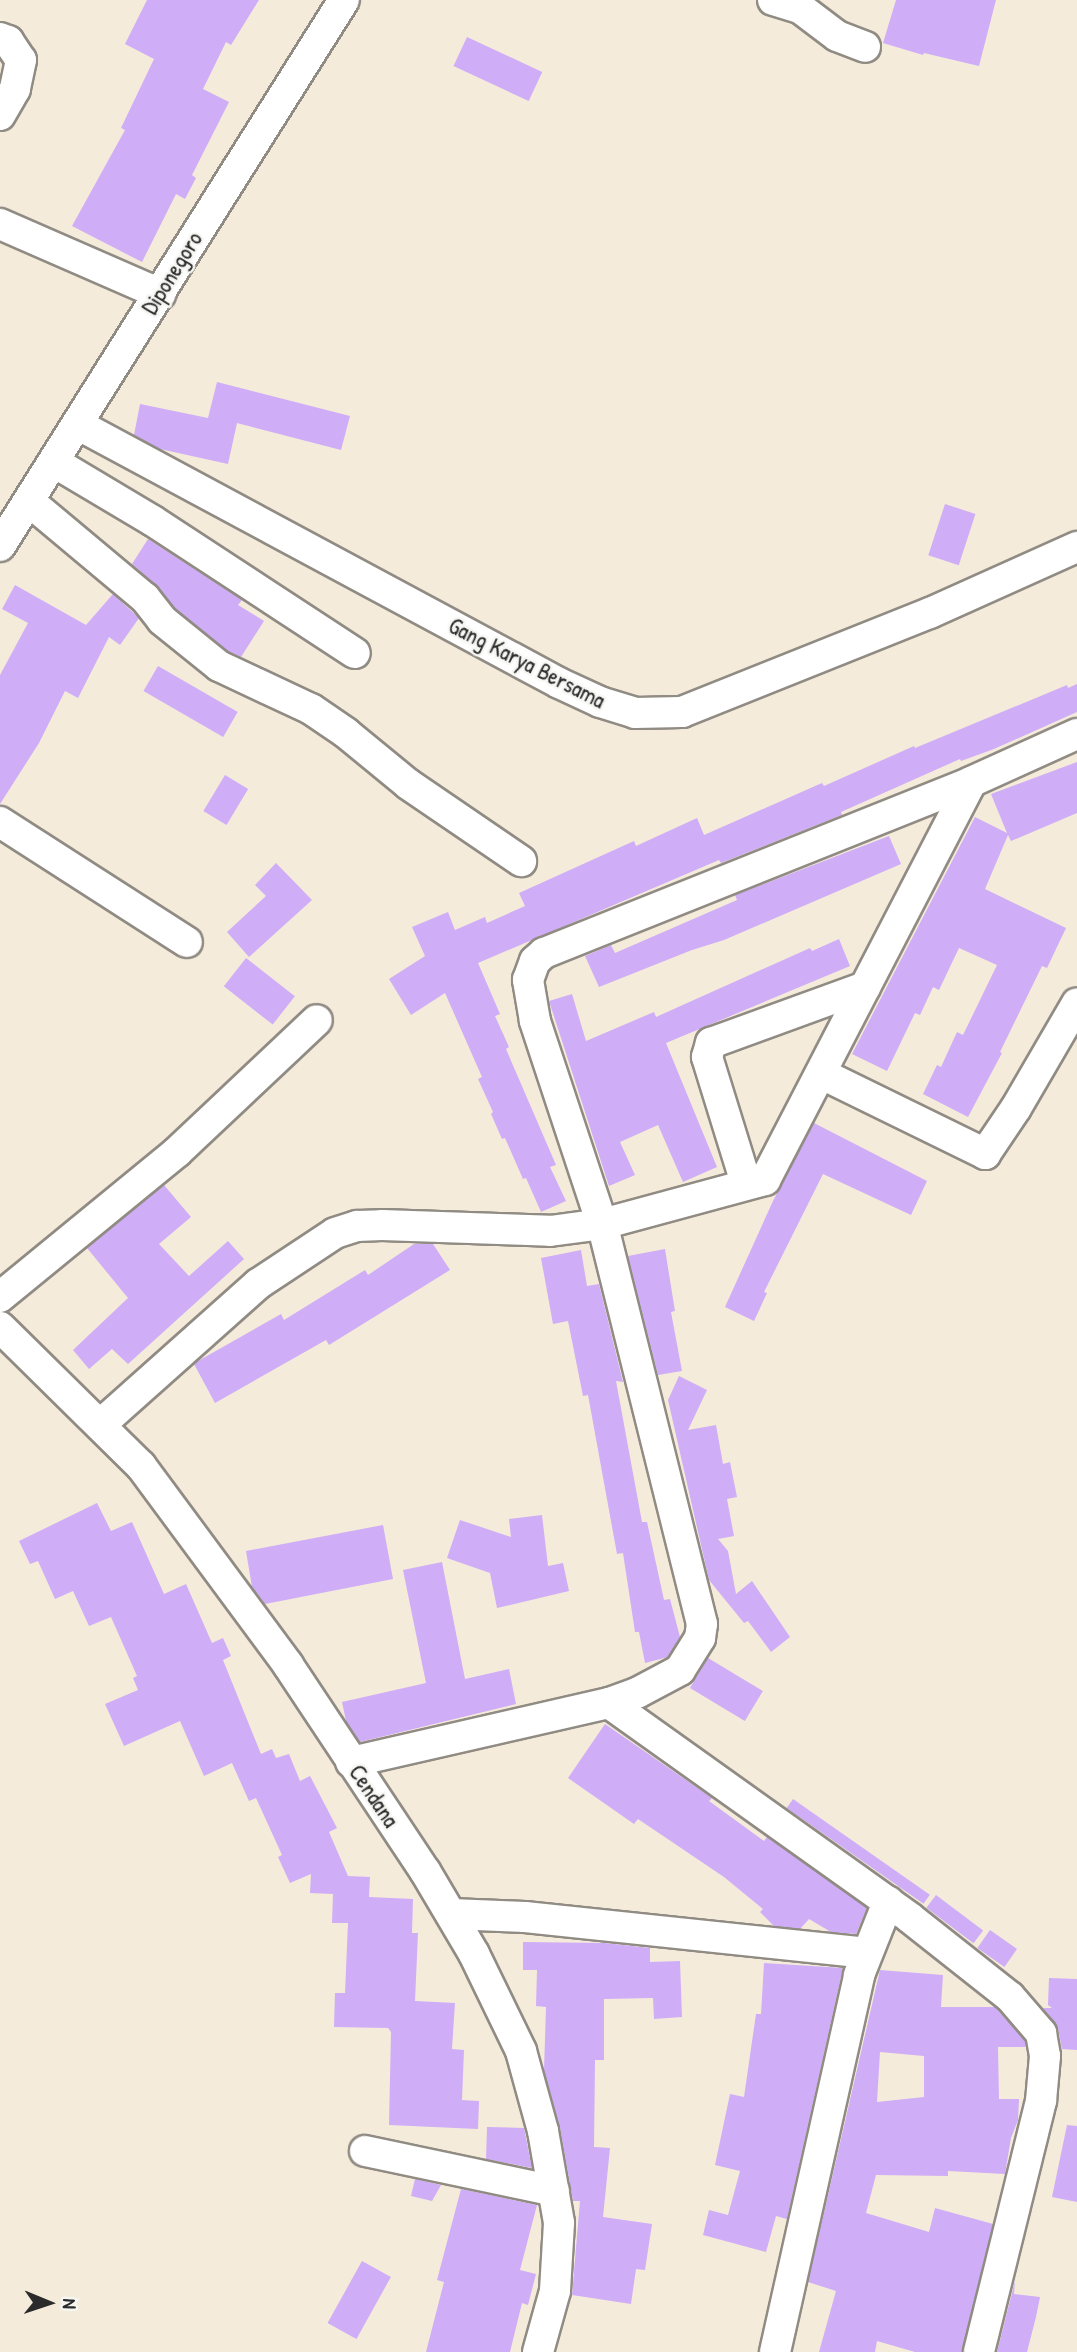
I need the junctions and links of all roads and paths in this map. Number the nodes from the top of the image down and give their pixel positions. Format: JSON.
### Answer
{"nodes":[{"id":1,"x":773,"y":0,"type":"edge"},
{"id":2,"x":340,"y":1,"type":"edge"},
{"id":3,"x":0,"y":38,"type":"edge"},
{"id":4,"x":865,"y":47,"type":"dead end"},
{"id":5,"x":0,"y":116,"type":"edge"},
{"id":6,"x":0,"y":224,"type":"edge"},
{"id":7,"x":160,"y":293,"type":"junction"},
{"id":8,"x":77,"y":424,"type":"junction"},
{"id":9,"x":54,"y":462,"type":"junction"},
{"id":10,"x":30,"y":502,"type":"junction"},
{"id":11,"x":0,"y":546,"type":"edge"},
{"id":12,"x":1077,"y":547,"type":"edge"},
{"id":13,"x":355,"y":653,"type":"dead end"},
{"id":14,"x":1077,"y":734,"type":"edge"},
{"id":15,"x":971,"y":782,"type":"junction"},
{"id":16,"x":0,"y":822,"type":"edge"},
{"id":17,"x":521,"y":861,"type":"dead end"},
{"id":18,"x":187,"y":942,"type":"dead end"},
{"id":19,"x":865,"y":987,"type":"junction"},
{"id":20,"x":1077,"y":1003,"type":"edge"},
{"id":21,"x":317,"y":1020,"type":"dead end"},
{"id":22,"x":822,"y":1074,"type":"junction"},
{"id":23,"x":746,"y":1183,"type":"junction"},
{"id":24,"x":602,"y":1224,"type":"junction"},
{"id":25,"x":0,"y":1297,"type":"edge"},
{"id":26,"x":0,"y":1327,"type":"edge"},
{"id":27,"x":101,"y":1424,"type":"junction"},
{"id":28,"x":609,"y":1703,"type":"junction"},
{"id":29,"x":351,"y":1762,"type":"junction"},
{"id":30,"x":888,"y":1902,"type":"junction"},
{"id":31,"x":451,"y":1913,"type":"junction"},
{"id":32,"x":865,"y":1953,"type":"junction"},
{"id":33,"x":365,"y":2151,"type":"dead end"},
{"id":34,"x":554,"y":2190,"type":"junction"},
{"id":35,"x":538,"y":2352,"type":"edge"},
{"id":36,"x":775,"y":2352,"type":"edge"},
{"id":37,"x":979,"y":2352,"type":"edge"}],
"edges":[{"from":1,"to":4,"type":"street"},
{"from":2,"to":7,"type":"street","name":"Diponegoro"},
{"from":3,"to":5,"type":"street"},
{"from":6,"to":7,"type":"street"},
{"from":7,"to":8,"type":"street","name":"Diponegoro"},
{"from":8,"to":9,"type":"street","name":"Diponegoro"},
{"from":8,"to":12,"type":"street","name":"Gang Karya Bersama"},
{"from":9,"to":10,"type":"street","name":"Diponegoro"},
{"from":9,"to":13,"type":"street"},
{"from":10,"to":11,"type":"street","name":"Diponegoro"},
{"from":10,"to":17,"type":"street"},
{"from":14,"to":15,"type":"street"},
{"from":15,"to":19,"type":"street"},
{"from":15,"to":24,"type":"street"},
{"from":16,"to":18,"type":"street"},
{"from":19,"to":22,"type":"street"},
{"from":19,"to":23,"type":"street"},
{"from":20,"to":22,"type":"street"},
{"from":21,"to":25,"type":"street"},
{"from":22,"to":23,"type":"street"},
{"from":23,"to":24,"type":"street"},
{"from":24,"to":27,"type":"street"},
{"from":24,"to":28,"type":"street"},
{"from":26,"to":27,"type":"street","name":"Cendana"},
{"from":27,"to":29,"type":"street","name":"Cendana"},
{"from":28,"to":29,"type":"street"},
{"from":28,"to":30,"type":"street"},
{"from":29,"to":31,"type":"street","name":"Cendana"},
{"from":30,"to":32,"type":"street"},
{"from":30,"to":37,"type":"street"},
{"from":31,"to":32,"type":"street"},
{"from":31,"to":34,"type":"street","name":"Cendana"},
{"from":32,"to":36,"type":"street"},
{"from":33,"to":34,"type":"street"},
{"from":34,"to":35,"type":"street","name":"Cendana"}]}
